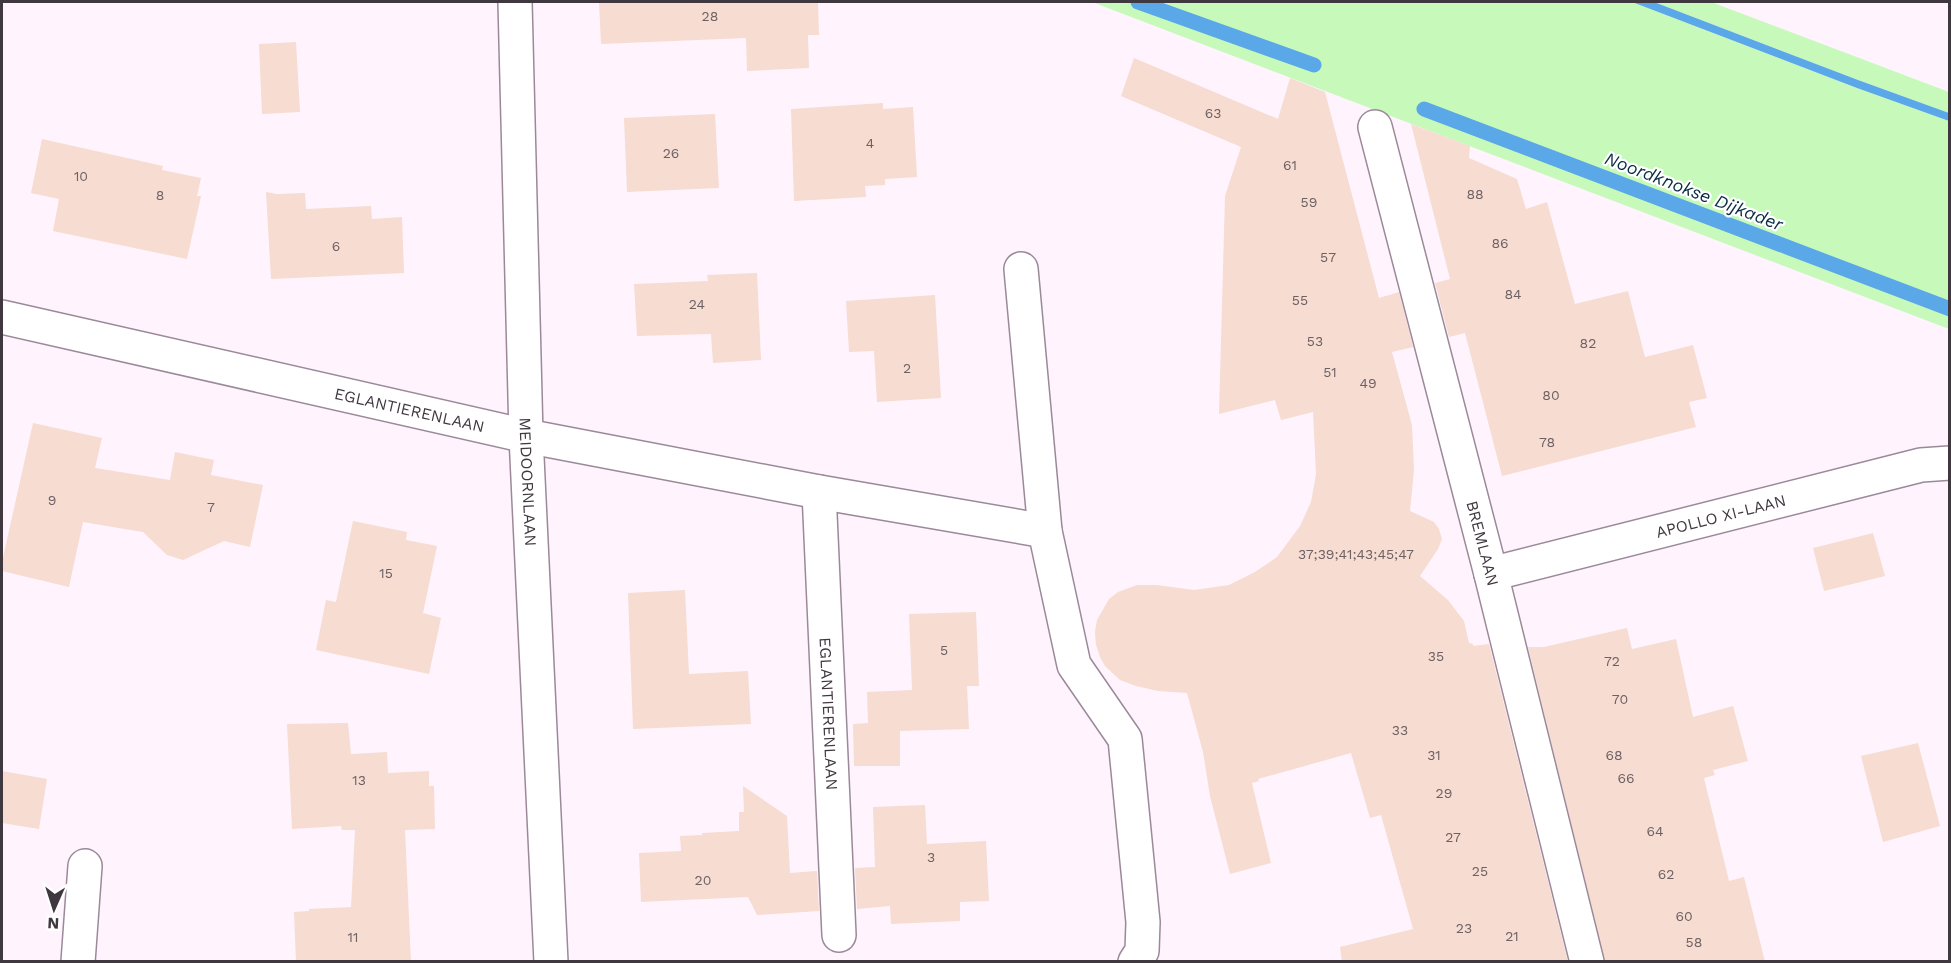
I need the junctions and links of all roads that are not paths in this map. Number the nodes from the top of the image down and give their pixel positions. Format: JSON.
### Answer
{"nodes":[{"id":1,"x":515,"y":2,"type":"edge"},
{"id":2,"x":1375,"y":128,"type":"dead end"},
{"id":3,"x":1021,"y":269,"type":"dead end"},
{"id":4,"x":2,"y":317,"type":"edge"},
{"id":5,"x":526,"y":436,"type":"junction"},
{"id":6,"x":1950,"y":464,"type":"edge"},
{"id":7,"x":819,"y":492,"type":"junction"},
{"id":8,"x":1045,"y":531,"type":"junction"},
{"id":9,"x":1491,"y":574,"type":"junction"},
{"id":10,"x":85,"y":866,"type":"dead end"},
{"id":11,"x":839,"y":935,"type":"dead end"},
{"id":12,"x":78,"y":962,"type":"edge"},
{"id":13,"x":551,"y":962,"type":"edge"},
{"id":14,"x":1135,"y":962,"type":"edge"},
{"id":15,"x":1587,"y":962,"type":"edge"}],
"edges":[{"from":1,"to":5,"type":"street","name":"MEIDOORNLAAN"},
{"from":2,"to":9,"type":"street","name":"BREMLAAN"},
{"from":3,"to":8,"type":"street"},
{"from":4,"to":5,"type":"street","name":"EGLANTIERENLAAN"},
{"from":5,"to":7,"type":"street","name":"EGLANTIERENLAAN"},
{"from":5,"to":13,"type":"street","name":"MEIDOORNLAAN"},
{"from":6,"to":9,"type":"street","name":"APOLLO XI-LAAN"},
{"from":7,"to":8,"type":"street","name":"EGLANTIERENLAAN"},
{"from":7,"to":11,"type":"street","name":"EGLANTIERENLAAN"},
{"from":8,"to":14,"type":"street"},
{"from":9,"to":15,"type":"street","name":"BREMLAAN"},
{"from":10,"to":12,"type":"street"}]}
